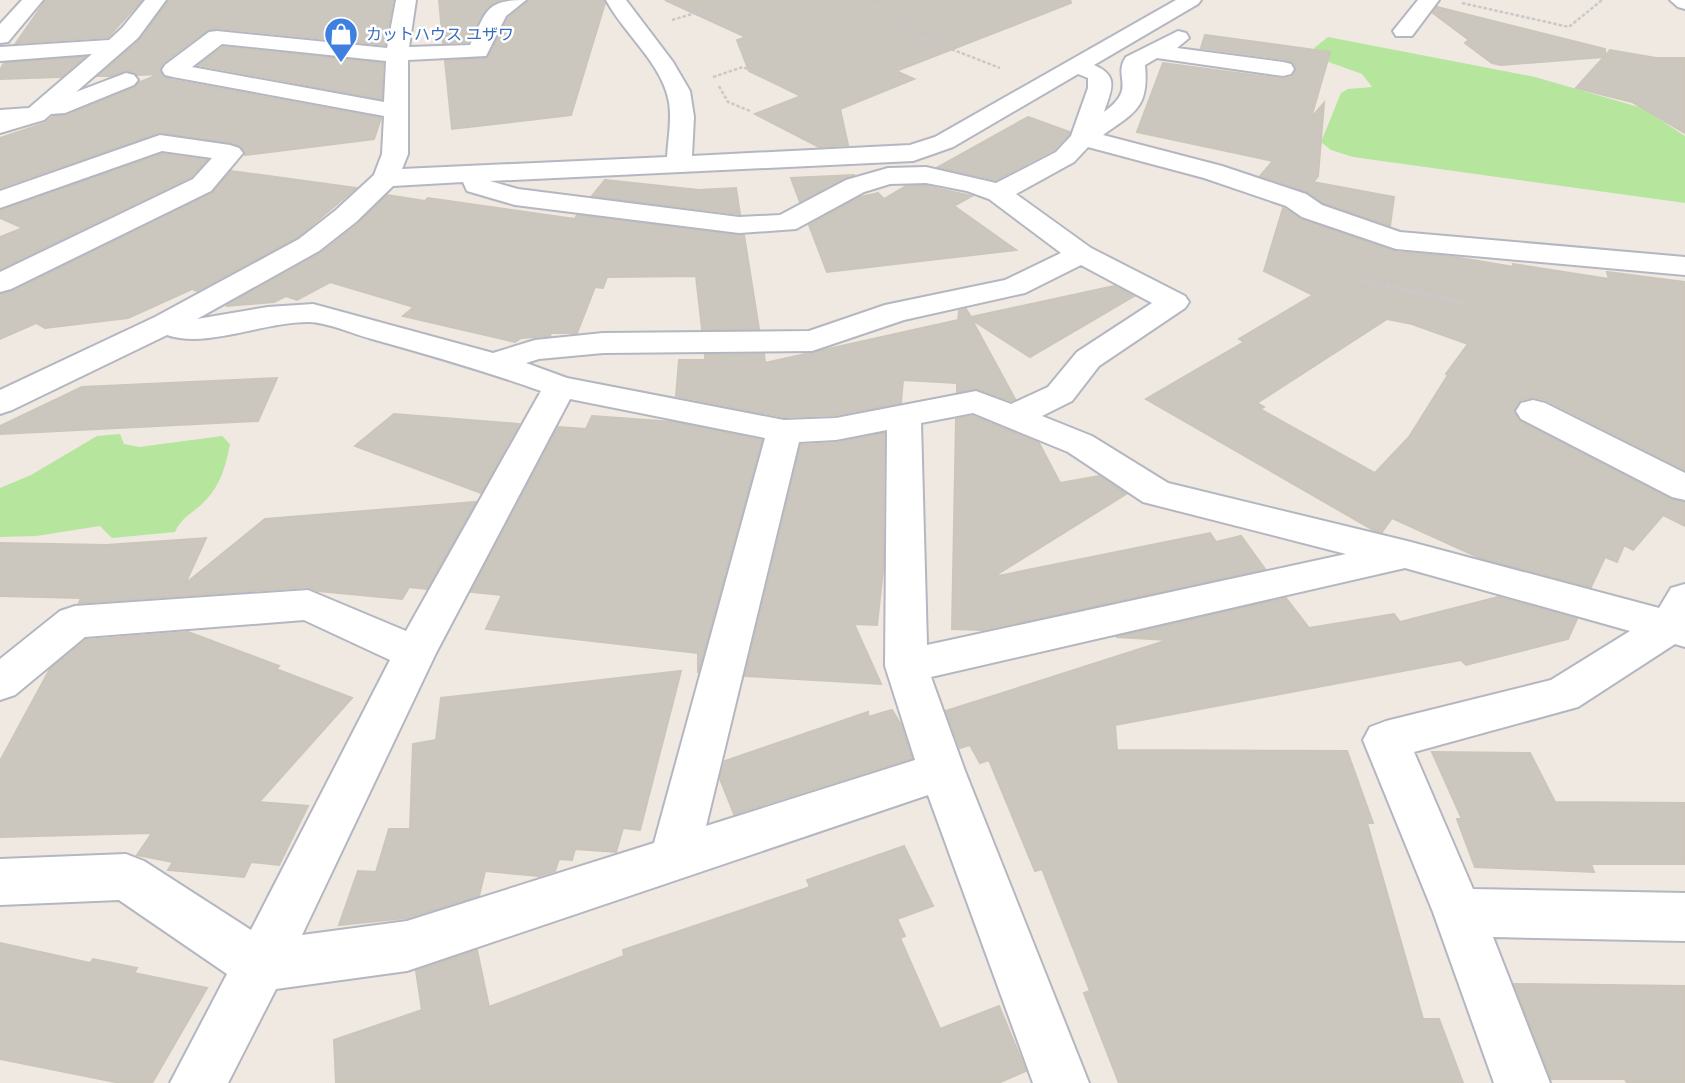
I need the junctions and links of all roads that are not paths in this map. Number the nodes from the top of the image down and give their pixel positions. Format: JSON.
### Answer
{"nodes":[{"id":1,"x":33,"y":0,"type":"edge"},
{"id":2,"x":156,"y":0,"type":"edge"},
{"id":3,"x":407,"y":0,"type":"edge"},
{"id":4,"x":616,"y":0,"type":"edge"},
{"id":5,"x":1188,"y":0,"type":"edge"},
{"id":6,"x":1429,"y":0,"type":"edge"},
{"id":7,"x":1680,"y":0,"type":"edge"},
{"id":8,"x":513,"y":2,"type":"edge"},
{"id":9,"x":1685,"y":3,"type":"edge"},
{"id":10,"x":1195,"y":28,"type":"dead end"},
{"id":11,"x":1404,"y":31,"type":"dead end"},
{"id":12,"x":0,"y":37,"type":"edge"},
{"id":13,"x":150,"y":37,"type":"dead end"},
{"id":14,"x":120,"y":41,"type":"junction"},
{"id":15,"x":1153,"y":51,"type":"junction"},
{"id":16,"x":0,"y":54,"type":"edge"},
{"id":17,"x":397,"y":55,"type":"junction"},
{"id":18,"x":1079,"y":66,"type":"junction"},
{"id":19,"x":1283,"y":69,"type":"dead end"},
{"id":20,"x":173,"y":70,"type":"junction"},
{"id":21,"x":395,"y":111,"type":"junction"},
{"id":22,"x":36,"y":115,"type":"junction"},
{"id":23,"x":0,"y":117,"type":"edge"},
{"id":24,"x":0,"y":126,"type":"edge"},
{"id":25,"x":1083,"y":138,"type":"junction"},
{"id":26,"x":679,"y":162,"type":"junction"},
{"id":27,"x":478,"y":174,"type":"junction"},
{"id":28,"x":386,"y":178,"type":"junction"},
{"id":29,"x":999,"y":193,"type":"junction"},
{"id":30,"x":0,"y":200,"type":"edge"},
{"id":31,"x":1081,"y":254,"type":"junction"},
{"id":32,"x":1685,"y":266,"type":"edge"},
{"id":33,"x":0,"y":283,"type":"edge"},
{"id":34,"x":166,"y":324,"type":"junction"},
{"id":35,"x":494,"y":363,"type":"junction"},
{"id":36,"x":560,"y":387,"type":"junction"},
{"id":37,"x":0,"y":403,"type":"edge"},
{"id":38,"x":1533,"y":411,"type":"dead end"},
{"id":39,"x":904,"y":415,"type":"junction"},
{"id":40,"x":1014,"y":416,"type":"junction"},
{"id":41,"x":784,"y":431,"type":"junction"},
{"id":42,"x":1685,"y":488,"type":"edge"},
{"id":43,"x":1407,"y":555,"type":"junction"},
{"id":44,"x":1680,"y":619,"type":"edge"},
{"id":45,"x":415,"y":653,"type":"junction"},
{"id":46,"x":906,"y":666,"type":"junction"},
{"id":47,"x":0,"y":683,"type":"edge"},
{"id":48,"x":942,"y":771,"type":"junction"},
{"id":49,"x":674,"y":859,"type":"junction"},
{"id":50,"x":0,"y":883,"type":"edge"},
{"id":51,"x":1458,"y":912,"type":"junction"},
{"id":52,"x":1685,"y":917,"type":"edge"},
{"id":53,"x":260,"y":966,"type":"junction"},
{"id":54,"x":198,"y":1083,"type":"edge"},
{"id":55,"x":1061,"y":1083,"type":"edge"},
{"id":56,"x":1522,"y":1083,"type":"edge"}],
"edges":[{"from":1,"to":12,"type":"street"},
{"from":2,"to":14,"type":"street"},
{"from":3,"to":17,"type":"street"},
{"from":4,"to":26,"type":"street"},
{"from":5,"to":18,"type":"street"},
{"from":6,"to":11,"type":"street"},
{"from":7,"to":9,"type":"street"},
{"from":8,"to":17,"type":"street"},
{"from":10,"to":15,"type":"street"},
{"from":13,"to":14,"type":"street"},
{"from":14,"to":16,"type":"street"},
{"from":14,"to":22,"type":"street"},
{"from":15,"to":19,"type":"street"},
{"from":15,"to":25,"type":"street"},
{"from":17,"to":20,"type":"street"},
{"from":17,"to":21,"type":"street"},
{"from":18,"to":25,"type":"street"},
{"from":18,"to":26,"type":"street"},
{"from":20,"to":21,"type":"street"},
{"from":20,"to":22,"type":"street"},
{"from":21,"to":28,"type":"street"},
{"from":22,"to":23,"type":"street"},
{"from":22,"to":24,"type":"street"},
{"from":25,"to":29,"type":"street"},
{"from":25,"to":32,"type":"street"},
{"from":26,"to":27,"type":"street"},
{"from":27,"to":28,"type":"street"},
{"from":27,"to":29,"type":"street"},
{"from":28,"to":34,"type":"street"},
{"from":29,"to":31,"type":"street"},
{"from":30,"to":33,"type":"street"},
{"from":31,"to":35,"type":"street"},
{"from":31,"to":40,"type":"street"},
{"from":34,"to":35,"type":"street"},
{"from":34,"to":37,"type":"street"},
{"from":35,"to":36,"type":"street"},
{"from":36,"to":41,"type":"street"},
{"from":36,"to":45,"type":"street"},
{"from":38,"to":42,"type":"street"},
{"from":39,"to":40,"type":"street"},
{"from":39,"to":41,"type":"street"},
{"from":39,"to":46,"type":"street"},
{"from":40,"to":43,"type":"street"},
{"from":41,"to":49,"type":"street"},
{"from":43,"to":44,"type":"street"},
{"from":43,"to":46,"type":"street"},
{"from":44,"to":51,"type":"street"},
{"from":45,"to":47,"type":"street"},
{"from":45,"to":53,"type":"street"},
{"from":46,"to":48,"type":"street"},
{"from":48,"to":49,"type":"street"},
{"from":48,"to":55,"type":"street"},
{"from":49,"to":53,"type":"street"},
{"from":50,"to":53,"type":"street"},
{"from":51,"to":52,"type":"street"},
{"from":51,"to":56,"type":"street"},
{"from":53,"to":54,"type":"street"}]}
